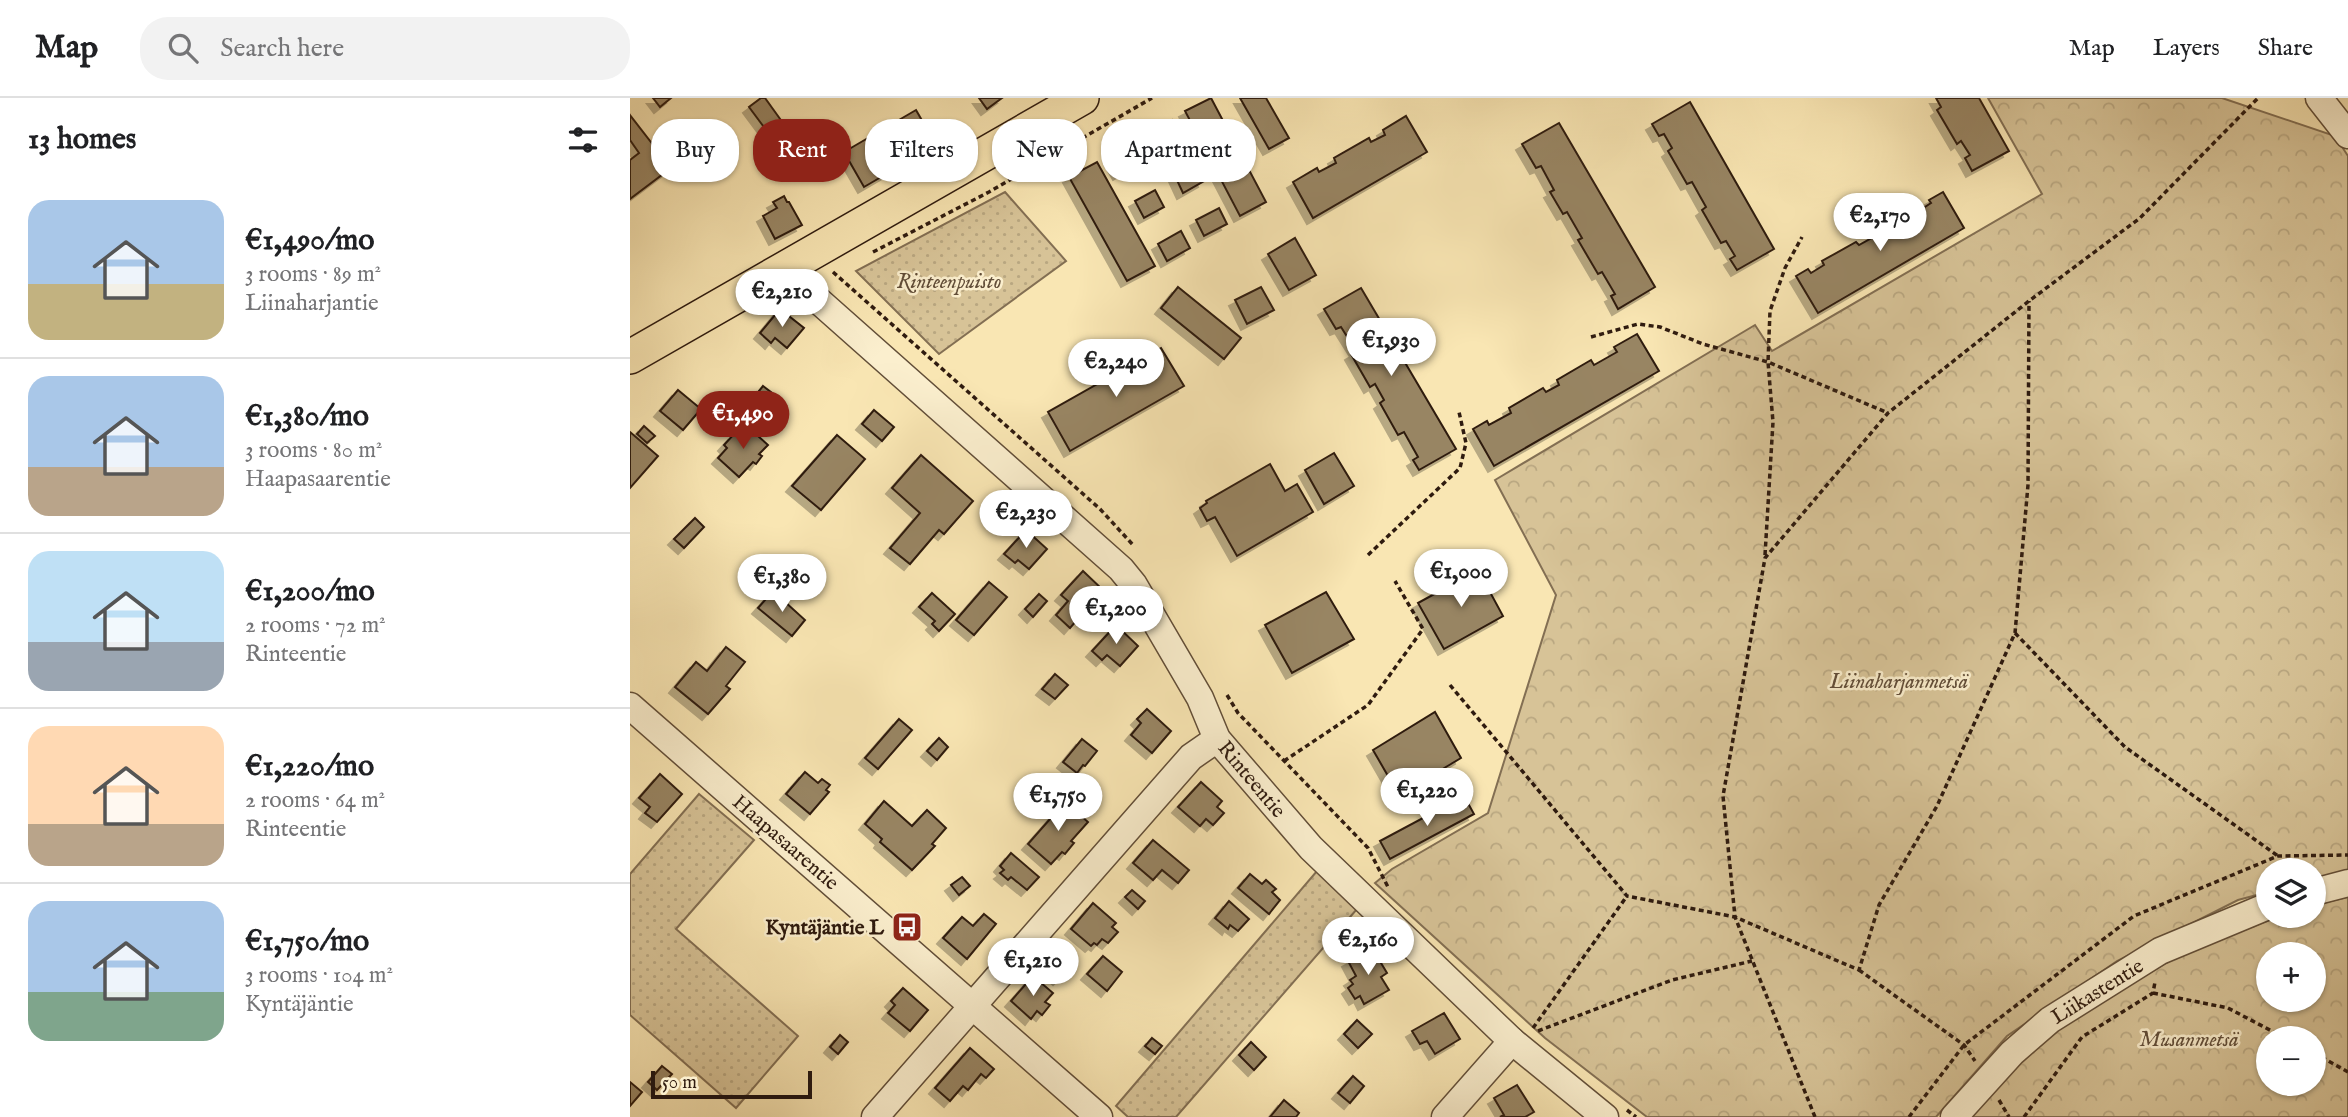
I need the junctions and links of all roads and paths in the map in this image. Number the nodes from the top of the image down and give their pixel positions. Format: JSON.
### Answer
{"nodes":[{"id":1,"x":1082,"y":98,"type":"edge"},
{"id":2,"x":1152,"y":98,"type":"edge"},
{"id":3,"x":2258,"y":98,"type":"edge"},
{"id":4,"x":2319,"y":98,"type":"edge"},
{"id":5,"x":2348,"y":135,"type":"edge"},
{"id":6,"x":1802,"y":237,"type":"dead end"},
{"id":7,"x":869,"y":254,"type":"dead end"},
{"id":8,"x":796,"y":276,"type":"junction"},
{"id":9,"x":2029,"y":301,"type":"junction"},
{"id":10,"x":1591,"y":337,"type":"dead end"},
{"id":11,"x":630,"y":357,"type":"edge"},
{"id":12,"x":1768,"y":362,"type":"junction"},
{"id":13,"x":1459,"y":412,"type":"dead end"},
{"id":14,"x":1888,"y":413,"type":"junction"},
{"id":15,"x":1139,"y":551,"type":"dead end"},
{"id":16,"x":1368,"y":555,"type":"dead end"},
{"id":17,"x":1765,"y":558,"type":"junction"},
{"id":18,"x":1395,"y":581,"type":"dead end"},
{"id":19,"x":2015,"y":634,"type":"junction"},
{"id":20,"x":1450,"y":685,"type":"dead end"},
{"id":21,"x":1224,"y":691,"type":"dead end"},
{"id":22,"x":630,"y":706,"type":"edge"},
{"id":23,"x":1217,"y":739,"type":"junction"},
{"id":24,"x":1284,"y":761,"type":"junction"},
{"id":25,"x":2278,"y":856,"type":"dead end"},
{"id":26,"x":2348,"y":883,"type":"edge"},
{"id":27,"x":2326,"y":888,"type":"edge"},
{"id":28,"x":1393,"y":895,"type":"dead end"},
{"id":29,"x":1627,"y":896,"type":"junction"},
{"id":30,"x":2256,"y":911,"type":"edge"},
{"id":31,"x":1735,"y":917,"type":"junction"},
{"id":32,"x":2160,"y":951,"type":"junction"},
{"id":33,"x":1752,"y":961,"type":"junction"},
{"id":34,"x":1859,"y":970,"type":"junction"},
{"id":35,"x":2153,"y":993,"type":"junction"},
{"id":36,"x":973,"y":1007,"type":"junction"},
{"id":37,"x":2263,"y":1026,"type":"edge"},
{"id":38,"x":1512,"y":1041,"type":"junction"},
{"id":39,"x":1964,"y":1045,"type":"dead end"},
{"id":40,"x":2326,"y":1060,"type":"edge"},
{"id":41,"x":2348,"y":1072,"type":"edge"},
{"id":42,"x":1615,"y":1113,"type":"edge"},
{"id":43,"x":875,"y":1117,"type":"edge"},
{"id":44,"x":1099,"y":1117,"type":"edge"},
{"id":45,"x":1445,"y":1117,"type":"edge"},
{"id":46,"x":1636,"y":1117,"type":"edge"},
{"id":47,"x":1815,"y":1117,"type":"edge"},
{"id":48,"x":1954,"y":1117,"type":"edge"},
{"id":49,"x":2024,"y":1117,"type":"edge"}],
"edges":[{"from":1,"to":8,"type":"main road"},
{"from":2,"to":7,"type":"path"},
{"from":3,"to":9,"type":"path"},
{"from":4,"to":5,"type":"street"},
{"from":6,"to":12,"type":"path"},
{"from":8,"to":11,"type":"main road"},
{"from":8,"to":15,"type":"path"},
{"from":8,"to":23,"type":"street","name":"Rinteentie"},
{"from":9,"to":14,"type":"path"},
{"from":9,"to":19,"type":"path"},
{"from":10,"to":12,"type":"path"},
{"from":12,"to":14,"type":"path"},
{"from":12,"to":17,"type":"path"},
{"from":13,"to":16,"type":"path"},
{"from":14,"to":17,"type":"path"},
{"from":17,"to":31,"type":"path"},
{"from":18,"to":24,"type":"path"},
{"from":19,"to":25,"type":"path"},
{"from":19,"to":34,"type":"path"},
{"from":20,"to":29,"type":"path"},
{"from":21,"to":24,"type":"path"},
{"from":22,"to":36,"type":"street","name":"Haapasaarentie"},
{"from":23,"to":36,"type":"street"},
{"from":23,"to":38,"type":"street","name":"Rinteentie"},
{"from":24,"to":28,"type":"path"},
{"from":26,"to":27,"type":"street"},
{"from":29,"to":31,"type":"path"},
{"from":29,"to":33,"type":"path"},
{"from":30,"to":32,"type":"street","name":"Liikastentie"},
{"from":31,"to":33,"type":"path"},
{"from":31,"to":34,"type":"path"},
{"from":32,"to":35,"type":"path"},
{"from":32,"to":48,"type":"street","name":"Liikastentie"},
{"from":33,"to":47,"type":"path"},
{"from":34,"to":39,"type":"path"},
{"from":35,"to":37,"type":"path"},
{"from":35,"to":49,"type":"path"},
{"from":36,"to":43,"type":"street"},
{"from":36,"to":44,"type":"street","name":"Haapasaarentie"},
{"from":38,"to":42,"type":"street","name":"Rinteentie"},
{"from":38,"to":45,"type":"street"},
{"from":40,"to":41,"type":"path"},
{"from":42,"to":46,"type":"path"}]}
